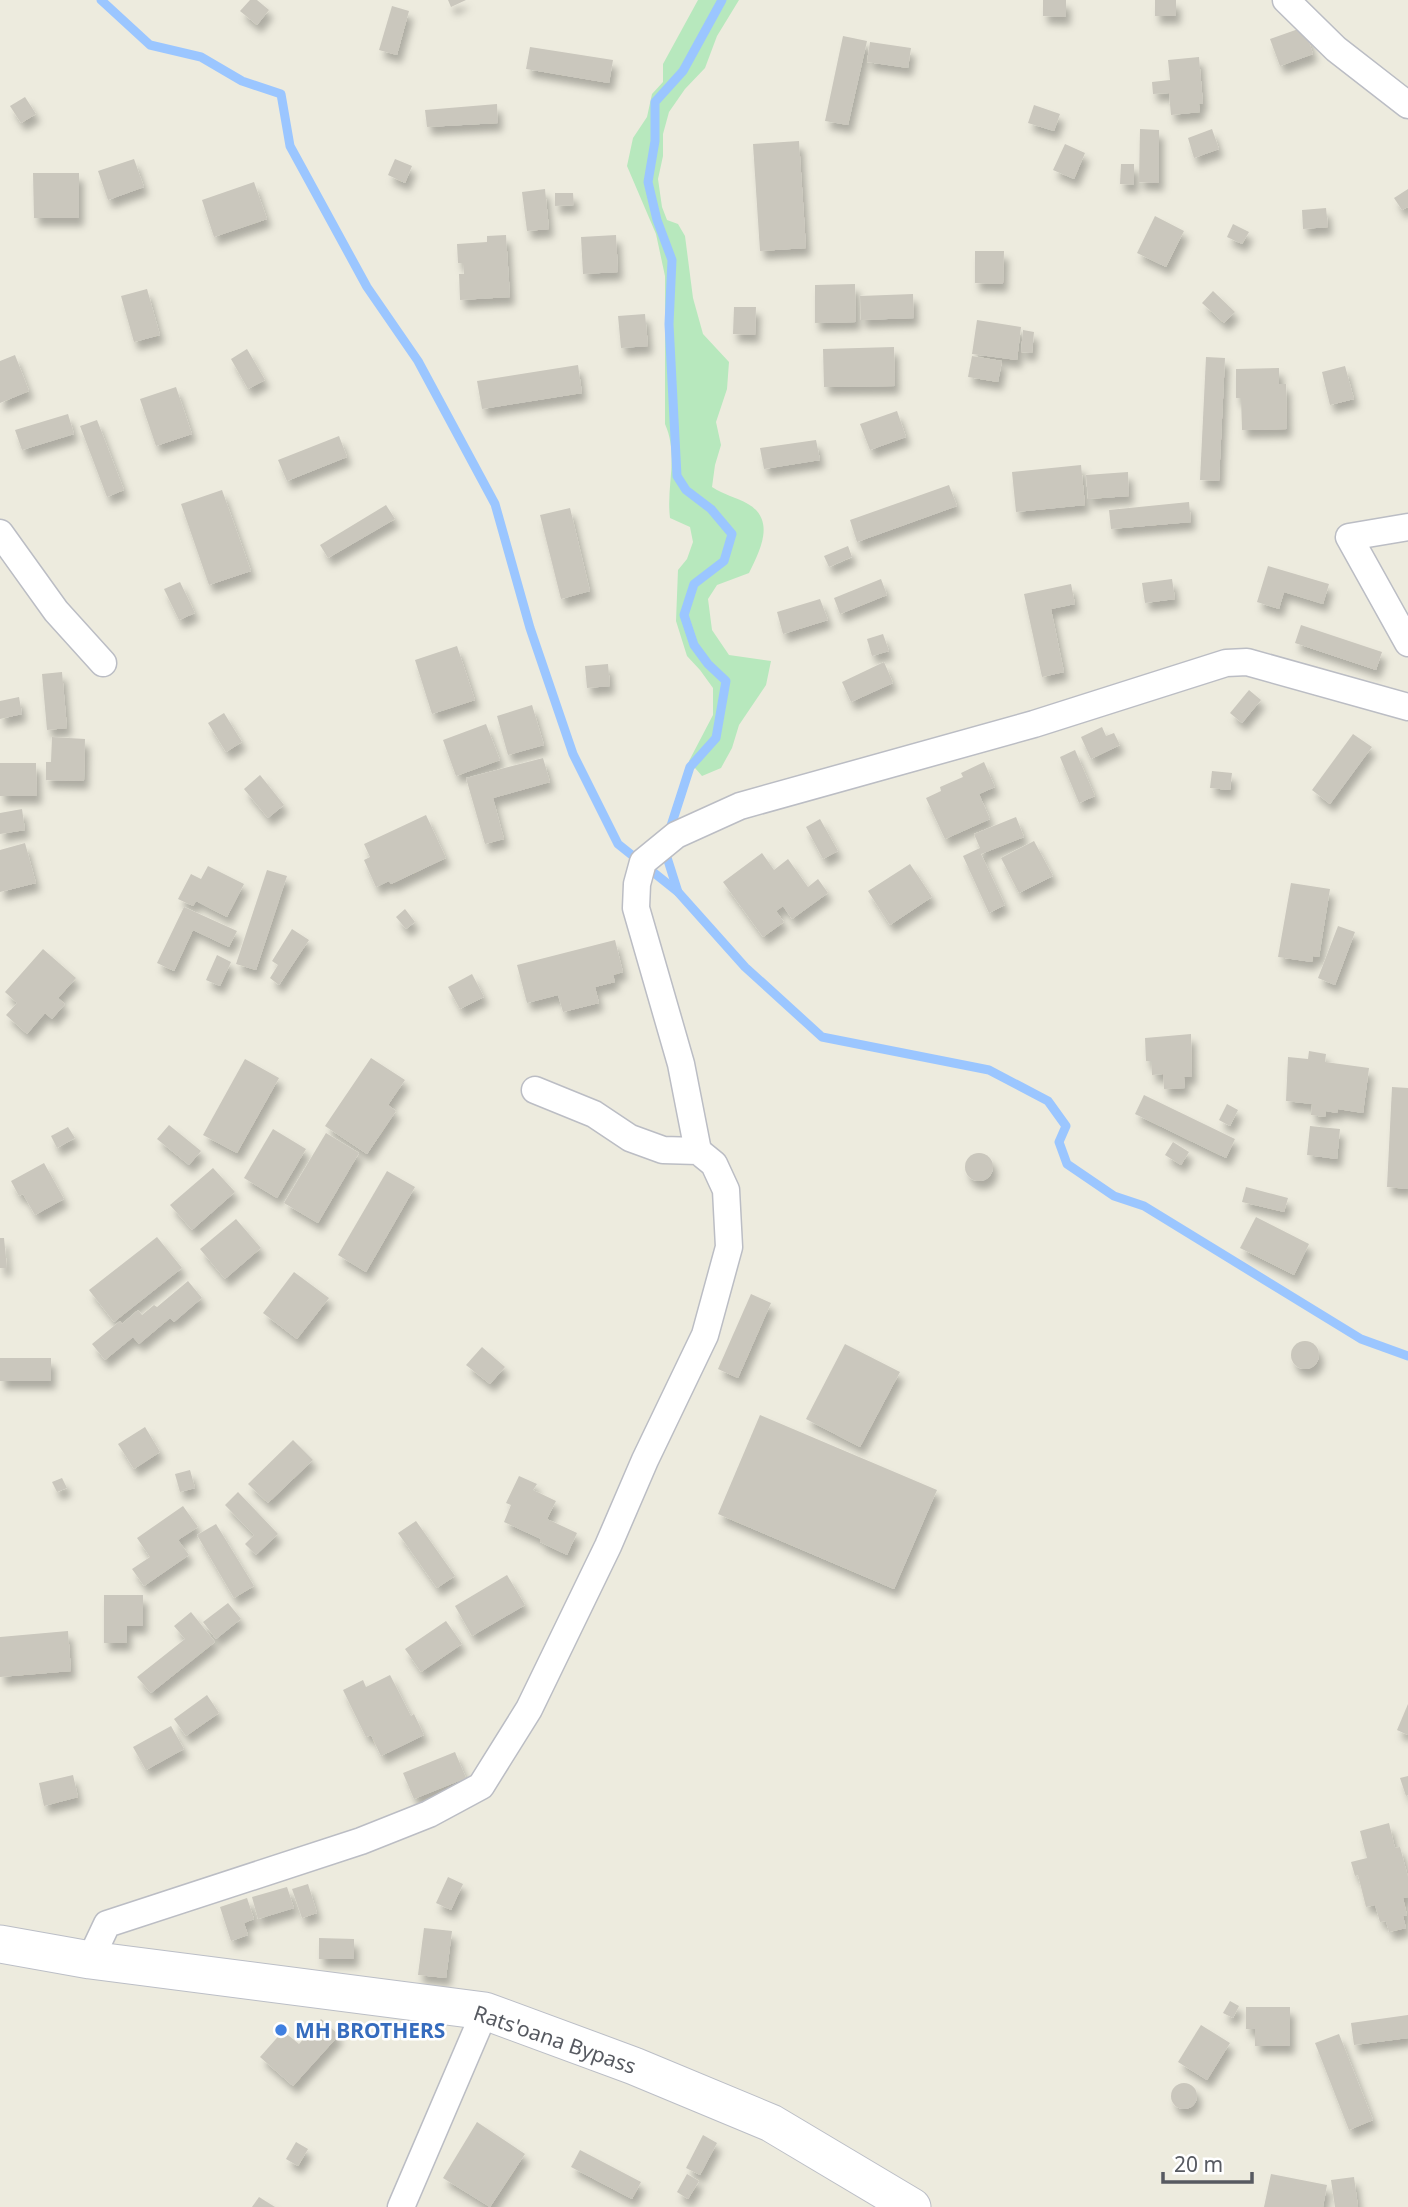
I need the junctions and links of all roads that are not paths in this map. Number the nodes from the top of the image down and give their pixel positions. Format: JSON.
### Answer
{"nodes":[{"id":1,"x":1286,"y":0,"type":"edge"},
{"id":2,"x":1408,"y":105,"type":"edge"},
{"id":3,"x":1408,"y":527,"type":"edge"},
{"id":4,"x":0,"y":533,"type":"edge"},
{"id":5,"x":1408,"y":643,"type":"edge"},
{"id":6,"x":103,"y":663,"type":"dead end"},
{"id":7,"x":1408,"y":707,"type":"edge"},
{"id":8,"x":535,"y":1090,"type":"dead end"},
{"id":9,"x":698,"y":1151,"type":"junction"},
{"id":10,"x":0,"y":1944,"type":"edge"},
{"id":11,"x":90,"y":1960,"type":"junction"},
{"id":12,"x":485,"y":2011,"type":"junction"},
{"id":13,"x":401,"y":2207,"type":"edge"},
{"id":14,"x":912,"y":2207,"type":"edge"}],
"edges":[{"from":1,"to":2,"type":"street"},
{"from":3,"to":5,"type":"street"},
{"from":4,"to":6,"type":"street"},
{"from":7,"to":9,"type":"street"},
{"from":8,"to":9,"type":"street"},
{"from":9,"to":11,"type":"street"},
{"from":10,"to":11,"type":"street","name":"Rats'oana Bypass"},
{"from":11,"to":12,"type":"street","name":"Rats'oana Bypass"},
{"from":12,"to":13,"type":"street"},
{"from":12,"to":14,"type":"street","name":"Rats'oana Bypass"}]}
